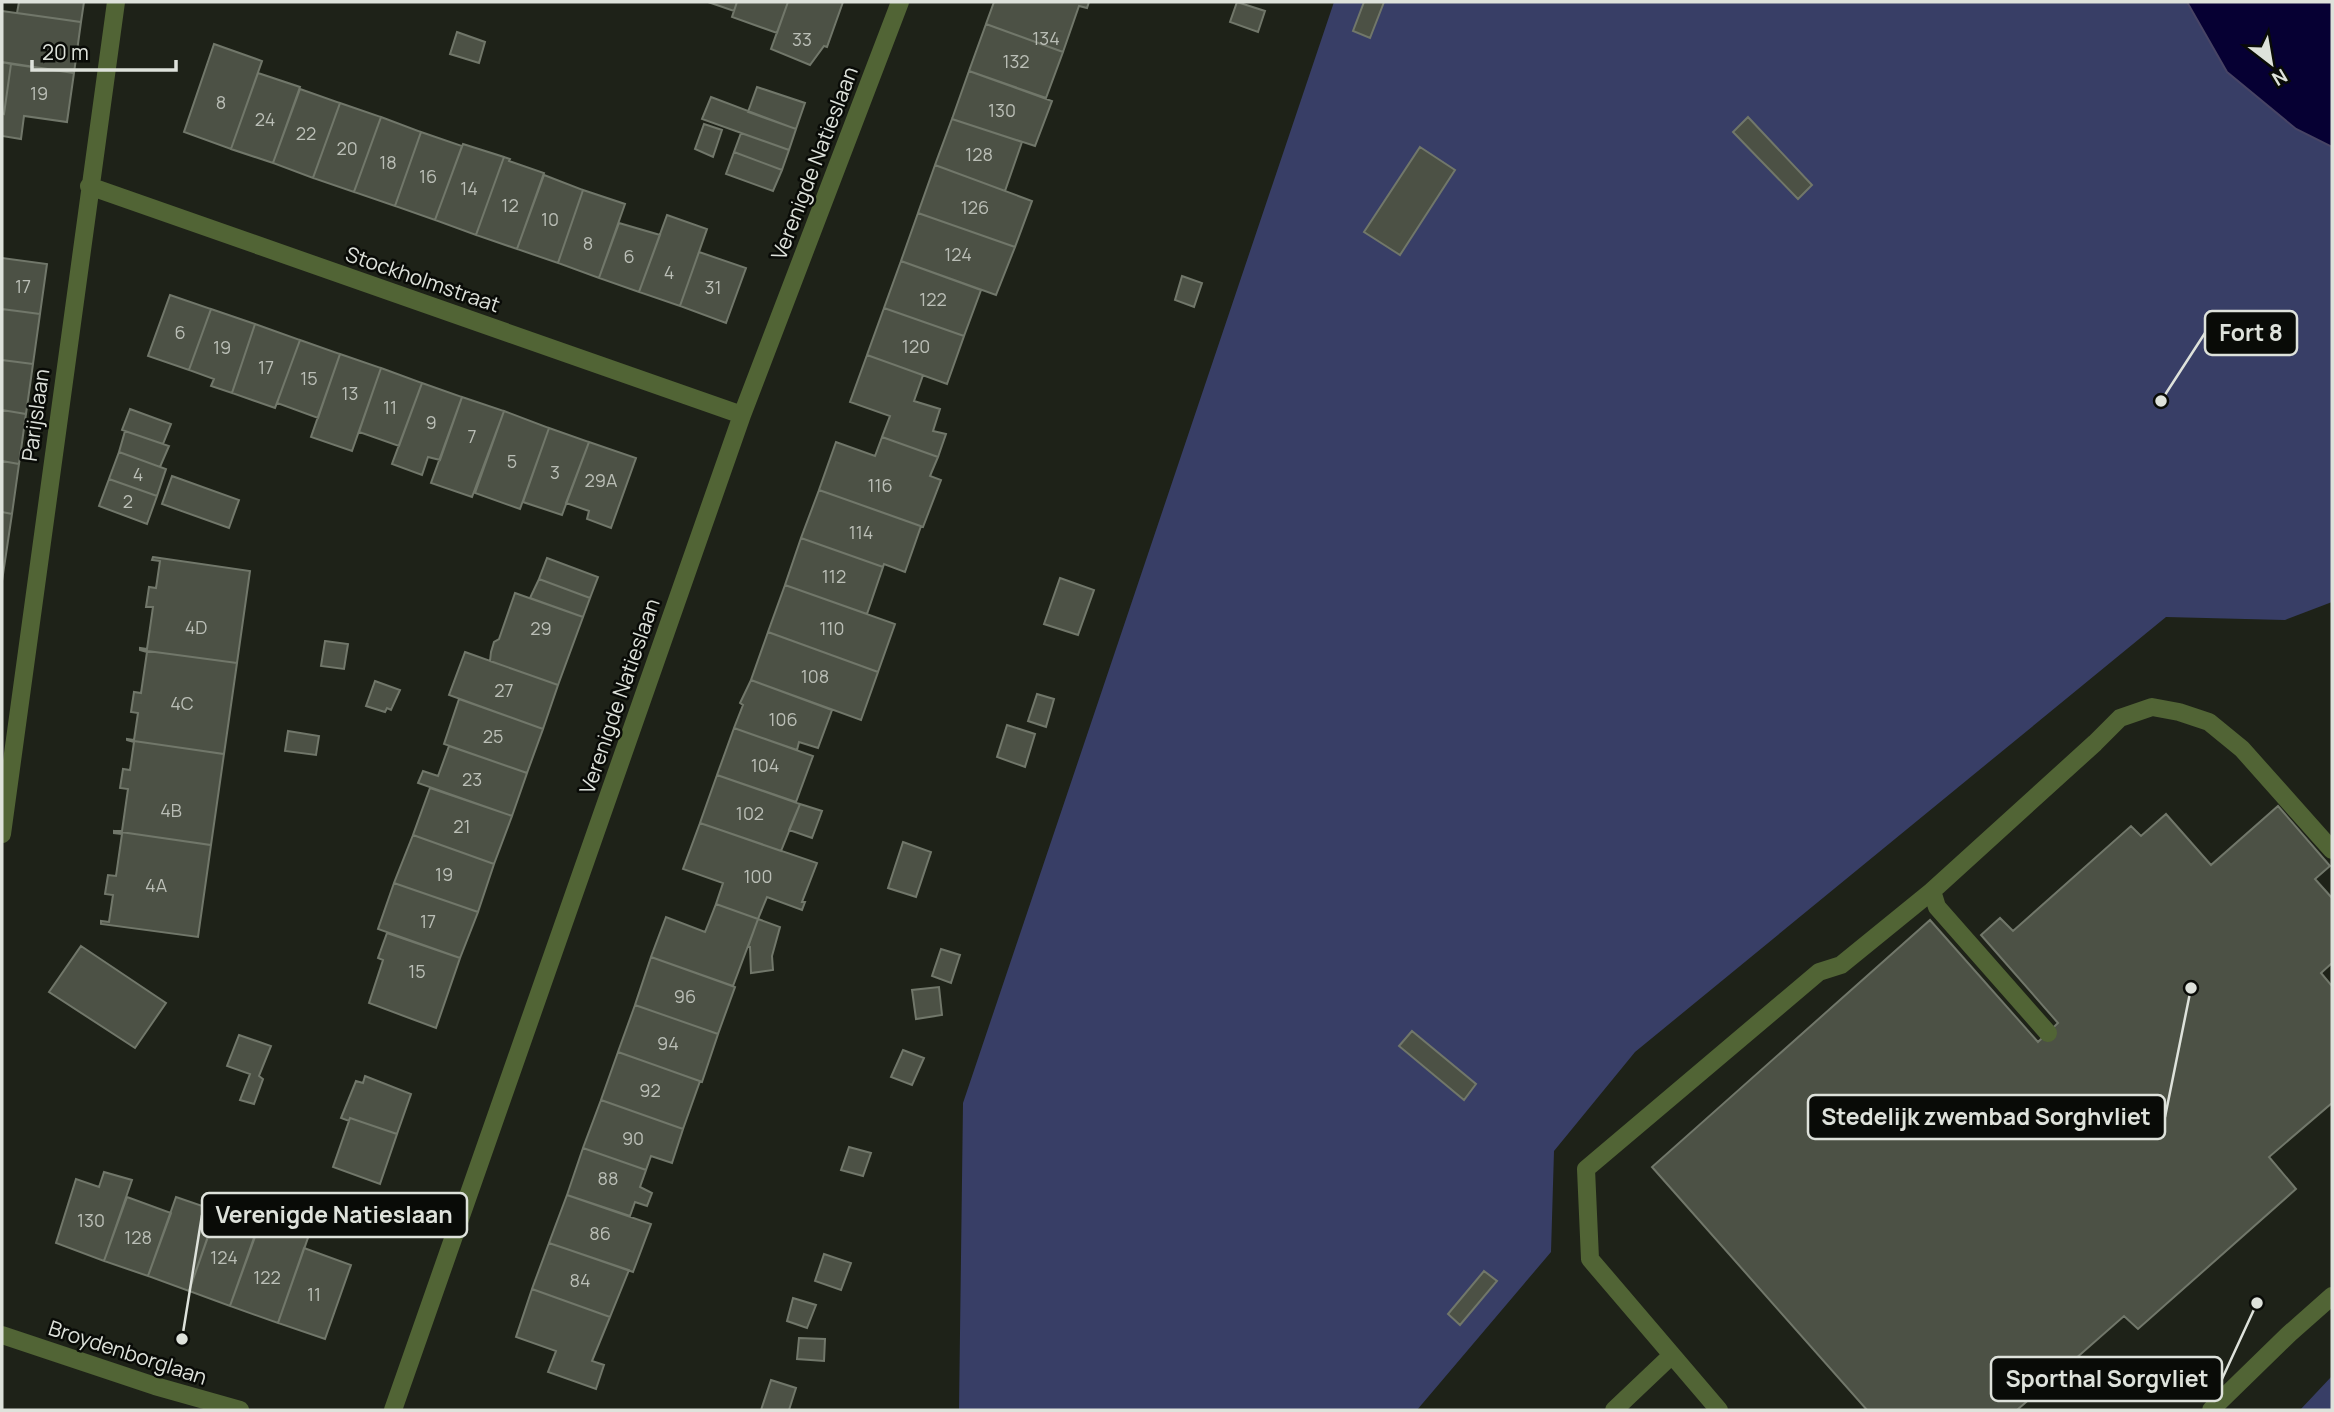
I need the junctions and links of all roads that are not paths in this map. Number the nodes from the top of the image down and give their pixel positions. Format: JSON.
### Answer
{"nodes":[{"id":1,"x":116,"y":2,"type":"edge"},
{"id":2,"x":900,"y":2,"type":"edge"},
{"id":3,"x":89,"y":186,"type":"junction"},
{"id":4,"x":742,"y":415,"type":"junction"},
{"id":5,"x":2,"y":834,"type":"edge"},
{"id":6,"x":2332,"y":850,"type":"edge"},
{"id":7,"x":1932,"y":891,"type":"junction"},
{"id":8,"x":2048,"y":1033,"type":"dead end"},
{"id":9,"x":2332,"y":1296,"type":"edge"},
{"id":10,"x":2,"y":1335,"type":"edge"},
{"id":11,"x":1672,"y":1355,"type":"junction"},
{"id":12,"x":240,"y":1410,"type":"edge"},
{"id":13,"x":394,"y":1410,"type":"edge"},
{"id":14,"x":1614,"y":1410,"type":"edge"},
{"id":15,"x":1719,"y":1410,"type":"edge"},
{"id":16,"x":2211,"y":1410,"type":"edge"}],
"edges":[{"from":1,"to":3,"type":"street","name":"Parijslaan"},
{"from":2,"to":4,"type":"street","name":"Verenigde Natieslaan"},
{"from":3,"to":4,"type":"street","name":"Stockholmstraat"},
{"from":3,"to":5,"type":"street","name":"Parijslaan"},
{"from":4,"to":13,"type":"street","name":"Verenigde Natieslaan"},
{"from":6,"to":7,"type":"street"},
{"from":7,"to":8,"type":"street"},
{"from":7,"to":11,"type":"street"},
{"from":9,"to":16,"type":"street"},
{"from":10,"to":12,"type":"street","name":"Broydenborglaan"},
{"from":11,"to":14,"type":"street"},
{"from":11,"to":15,"type":"street"}]}
